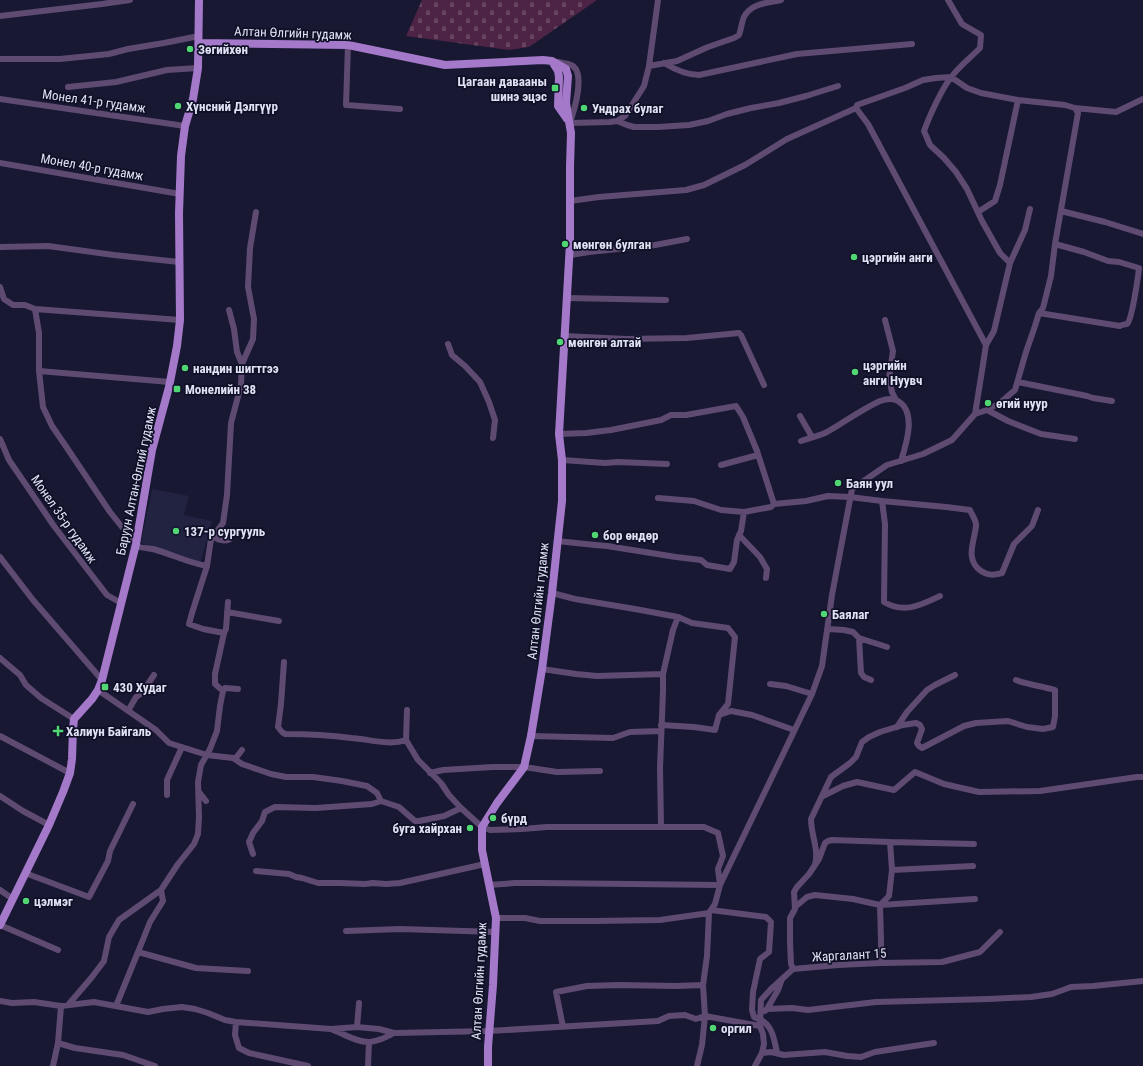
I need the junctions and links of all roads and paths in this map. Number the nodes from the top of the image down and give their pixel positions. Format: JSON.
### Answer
{"nodes":[{"id":1,"x":130,"y":0,"type":"edge"},
{"id":2,"x":199,"y":0,"type":"edge"},
{"id":3,"x":658,"y":0,"type":"edge"},
{"id":4,"x":781,"y":0,"type":"edge"},
{"id":5,"x":948,"y":0,"type":"edge"},
{"id":6,"x":0,"y":16,"type":"edge"},
{"id":7,"x":199,"y":39,"type":"junction"},
{"id":8,"x":912,"y":44,"type":"dead end"},
{"id":9,"x":348,"y":45,"type":"junction"},
{"id":10,"x":0,"y":59,"type":"edge"},
{"id":11,"x":552,"y":61,"type":"junction"},
{"id":12,"x":664,"y":63,"type":"junction"},
{"id":13,"x":649,"y":66,"type":"junction"},
{"id":14,"x":198,"y":68,"type":"junction"},
{"id":15,"x":951,"y":77,"type":"junction"},
{"id":16,"x":68,"y":86,"type":"dead end"},
{"id":17,"x":838,"y":86,"type":"dead end"},
{"id":18,"x":0,"y":99,"type":"edge"},
{"id":19,"x":1143,"y":99,"type":"edge"},
{"id":20,"x":1018,"y":100,"type":"junction"},
{"id":21,"x":400,"y":108,"type":"dead end"},
{"id":22,"x":856,"y":108,"type":"junction"},
{"id":23,"x":1075,"y":108,"type":"junction"},
{"id":24,"x":617,"y":121,"type":"junction"},
{"id":25,"x":570,"y":123,"type":"junction"},
{"id":26,"x":185,"y":126,"type":"junction"},
{"id":27,"x":0,"y":163,"type":"edge"},
{"id":28,"x":180,"y":194,"type":"junction"},
{"id":29,"x":570,"y":201,"type":"junction"},
{"id":30,"x":1030,"y":209,"type":"dead end"},
{"id":31,"x":1061,"y":211,"type":"junction"},
{"id":32,"x":256,"y":212,"type":"dead end"},
{"id":33,"x":978,"y":212,"type":"junction"},
{"id":34,"x":1143,"y":234,"type":"edge"},
{"id":35,"x":687,"y":239,"type":"dead end"},
{"id":36,"x":1055,"y":244,"type":"junction"},
{"id":37,"x":0,"y":247,"type":"edge"},
{"id":38,"x":570,"y":255,"type":"junction"},
{"id":39,"x":179,"y":262,"type":"junction"},
{"id":40,"x":1010,"y":263,"type":"junction"},
{"id":41,"x":0,"y":287,"type":"edge"},
{"id":42,"x":567,"y":298,"type":"junction"},
{"id":43,"x":666,"y":300,"type":"dead end"},
{"id":44,"x":35,"y":309,"type":"junction"},
{"id":45,"x":229,"y":310,"type":"dead end"},
{"id":46,"x":1039,"y":314,"type":"junction"},
{"id":47,"x":180,"y":320,"type":"junction"},
{"id":48,"x":885,"y":320,"type":"dead end"},
{"id":49,"x":564,"y":336,"type":"junction"},
{"id":50,"x":448,"y":344,"type":"dead end"},
{"id":51,"x":986,"y":345,"type":"junction"},
{"id":52,"x":242,"y":364,"type":"junction"},
{"id":53,"x":38,"y":371,"type":"junction"},
{"id":54,"x":170,"y":382,"type":"junction"},
{"id":55,"x":1018,"y":382,"type":"junction"},
{"id":56,"x":764,"y":385,"type":"dead end"},
{"id":57,"x":896,"y":400,"type":"junction"},
{"id":58,"x":1112,"y":401,"type":"dead end"},
{"id":59,"x":987,"y":410,"type":"junction"},
{"id":60,"x":975,"y":414,"type":"junction"},
{"id":61,"x":800,"y":416,"type":"dead end"},
{"id":62,"x":559,"y":434,"type":"junction"},
{"id":63,"x":812,"y":437,"type":"junction"},
{"id":64,"x":0,"y":438,"type":"edge"},
{"id":65,"x":493,"y":438,"type":"dead end"},
{"id":66,"x":1075,"y":439,"type":"dead end"},
{"id":67,"x":801,"y":441,"type":"dead end"},
{"id":68,"x":758,"y":455,"type":"junction"},
{"id":69,"x":562,"y":460,"type":"junction"},
{"id":70,"x":901,"y":461,"type":"junction"},
{"id":71,"x":667,"y":464,"type":"dead end"},
{"id":72,"x":721,"y":465,"type":"dead end"},
{"id":73,"x":850,"y":497,"type":"junction"},
{"id":74,"x":658,"y":498,"type":"dead end"},
{"id":75,"x":882,"y":501,"type":"junction"},
{"id":76,"x":774,"y":504,"type":"junction"},
{"id":77,"x":1038,"y":510,"type":"dead end"},
{"id":78,"x":744,"y":512,"type":"junction"},
{"id":79,"x":739,"y":535,"type":"junction"},
{"id":80,"x":213,"y":536,"type":"junction"},
{"id":81,"x":230,"y":539,"type":"dead end"},
{"id":82,"x":557,"y":541,"type":"junction"},
{"id":83,"x":135,"y":545,"type":"junction"},
{"id":84,"x":0,"y":557,"type":"edge"},
{"id":85,"x":207,"y":566,"type":"junction"},
{"id":86,"x":766,"y":578,"type":"dead end"},
{"id":87,"x":552,"y":593,"type":"junction"},
{"id":88,"x":940,"y":596,"type":"dead end"},
{"id":89,"x":228,"y":602,"type":"dead end"},
{"id":90,"x":121,"y":603,"type":"junction"},
{"id":91,"x":228,"y":612,"type":"junction"},
{"id":92,"x":678,"y":618,"type":"junction"},
{"id":93,"x":279,"y":621,"type":"dead end"},
{"id":94,"x":828,"y":629,"type":"junction"},
{"id":95,"x":224,"y":633,"type":"junction"},
{"id":96,"x":859,"y":638,"type":"junction"},
{"id":97,"x":887,"y":647,"type":"dead end"},
{"id":98,"x":0,"y":658,"type":"edge"},
{"id":99,"x":284,"y":662,"type":"dead end"},
{"id":100,"x":542,"y":669,"type":"junction"},
{"id":101,"x":663,"y":674,"type":"junction"},
{"id":102,"x":154,"y":675,"type":"dead end"},
{"id":103,"x":955,"y":675,"type":"dead end"},
{"id":104,"x":102,"y":680,"type":"junction"},
{"id":105,"x":871,"y":680,"type":"dead end"},
{"id":106,"x":1016,"y":680,"type":"dead end"},
{"id":107,"x":770,"y":684,"type":"dead end"},
{"id":108,"x":98,"y":690,"type":"junction"},
{"id":109,"x":238,"y":690,"type":"dead end"},
{"id":110,"x":223,"y":691,"type":"junction"},
{"id":111,"x":812,"y":694,"type":"junction"},
{"id":112,"x":407,"y":710,"type":"dead end"},
{"id":113,"x":128,"y":711,"type":"junction"},
{"id":114,"x":719,"y":715,"type":"junction"},
{"id":115,"x":74,"y":720,"type":"junction"},
{"id":116,"x":897,"y":727,"type":"junction"},
{"id":117,"x":661,"y":728,"type":"junction"},
{"id":118,"x":794,"y":730,"type":"junction"},
{"id":119,"x":0,"y":736,"type":"edge"},
{"id":120,"x":531,"y":736,"type":"junction"},
{"id":121,"x":406,"y":740,"type":"junction"},
{"id":122,"x":182,"y":747,"type":"junction"},
{"id":123,"x":242,"y":750,"type":"dead end"},
{"id":124,"x":207,"y":755,"type":"junction"},
{"id":125,"x":235,"y":759,"type":"junction"},
{"id":126,"x":524,"y":767,"type":"junction"},
{"id":127,"x":600,"y":771,"type":"dead end"},
{"id":128,"x":70,"y":773,"type":"junction"},
{"id":129,"x":430,"y":773,"type":"junction"},
{"id":130,"x":1143,"y":777,"type":"edge"},
{"id":131,"x":199,"y":792,"type":"junction"},
{"id":132,"x":167,"y":795,"type":"dead end"},
{"id":133,"x":0,"y":796,"type":"edge"},
{"id":134,"x":823,"y":796,"type":"junction"},
{"id":135,"x":206,"y":801,"type":"dead end"},
{"id":136,"x":381,"y":801,"type":"junction"},
{"id":137,"x":133,"y":804,"type":"dead end"},
{"id":138,"x":461,"y":808,"type":"junction"},
{"id":139,"x":49,"y":825,"type":"junction"},
{"id":140,"x":661,"y":826,"type":"junction"},
{"id":141,"x":482,"y":827,"type":"junction"},
{"id":142,"x":890,"y":842,"type":"junction"},
{"id":143,"x":974,"y":844,"type":"dead end"},
{"id":144,"x":253,"y":854,"type":"dead end"},
{"id":145,"x":485,"y":864,"type":"junction"},
{"id":146,"x":815,"y":865,"type":"junction"},
{"id":147,"x":973,"y":866,"type":"dead end"},
{"id":148,"x":892,"y":870,"type":"junction"},
{"id":149,"x":256,"y":871,"type":"dead end"},
{"id":150,"x":25,"y":873,"type":"junction"},
{"id":151,"x":489,"y":885,"type":"junction"},
{"id":152,"x":720,"y":885,"type":"junction"},
{"id":153,"x":0,"y":890,"type":"edge"},
{"id":154,"x":161,"y":890,"type":"junction"},
{"id":155,"x":12,"y":899,"type":"junction"},
{"id":156,"x":975,"y":899,"type":"dead end"},
{"id":157,"x":880,"y":905,"type":"junction"},
{"id":158,"x":795,"y":907,"type":"junction"},
{"id":159,"x":710,"y":912,"type":"junction"},
{"id":160,"x":496,"y":918,"type":"junction"},
{"id":161,"x":0,"y":925,"type":"edge"},
{"id":162,"x":346,"y":931,"type":"dead end"},
{"id":163,"x":496,"y":932,"type":"junction"},
{"id":164,"x":1000,"y":932,"type":"dead end"},
{"id":165,"x":58,"y":950,"type":"dead end"},
{"id":166,"x":138,"y":952,"type":"junction"},
{"id":167,"x":881,"y":963,"type":"junction"},
{"id":168,"x":793,"y":969,"type":"junction"},
{"id":169,"x":248,"y":971,"type":"dead end"},
{"id":170,"x":782,"y":979,"type":"junction"},
{"id":171,"x":1143,"y":981,"type":"edge"},
{"id":172,"x":703,"y":985,"type":"junction"},
{"id":173,"x":0,"y":1001,"type":"edge"},
{"id":174,"x":359,"y":1003,"type":"dead end"},
{"id":175,"x":64,"y":1006,"type":"junction"},
{"id":176,"x":116,"y":1006,"type":"junction"},
{"id":177,"x":767,"y":1009,"type":"junction"},
{"id":178,"x":705,"y":1016,"type":"junction"},
{"id":179,"x":760,"y":1016,"type":"junction"},
{"id":180,"x":236,"y":1022,"type":"junction"},
{"id":181,"x":760,"y":1026,"type":"junction"},
{"id":182,"x":357,"y":1027,"type":"junction"},
{"id":183,"x":563,"y":1027,"type":"junction"},
{"id":184,"x":331,"y":1029,"type":"junction"},
{"id":185,"x":489,"y":1031,"type":"junction"},
{"id":186,"x":394,"y":1033,"type":"junction"},
{"id":187,"x":369,"y":1042,"type":"junction"},
{"id":188,"x":58,"y":1043,"type":"junction"},
{"id":189,"x":934,"y":1043,"type":"dead end"},
{"id":190,"x":762,"y":1053,"type":"junction"},
{"id":191,"x":777,"y":1053,"type":"junction"},
{"id":192,"x":53,"y":1066,"type":"edge"},
{"id":193,"x":155,"y":1066,"type":"edge"},
{"id":194,"x":308,"y":1066,"type":"edge"},
{"id":195,"x":368,"y":1066,"type":"edge"},
{"id":196,"x":488,"y":1066,"type":"edge"},
{"id":197,"x":697,"y":1066,"type":"edge"},
{"id":198,"x":755,"y":1066,"type":"edge"}],
"edges":[{"from":1,"to":6,"type":"street"},
{"from":2,"to":7,"type":"main road","name":"Баруун Алтан-Өлгий гудамж"},
{"from":3,"to":13,"type":"street"},
{"from":4,"to":12,"type":"street"},
{"from":5,"to":15,"type":"street"},
{"from":7,"to":9,"type":"main road","name":"Алтан Өлгийн гудамж"},
{"from":7,"to":10,"type":"street"},
{"from":7,"to":14,"type":"main road","name":"Баруун Алтан-Өлгий гудамж"},
{"from":8,"to":12,"type":"street"},
{"from":9,"to":11,"type":"main road","name":"Алтан Өлгийн гудамж"},
{"from":9,"to":21,"type":"street"},
{"from":11,"to":25,"type":"main road"},
{"from":11,"to":25,"type":"street"},
{"from":12,"to":13,"type":"street"},
{"from":13,"to":24,"type":"street"},
{"from":14,"to":16,"type":"street"},
{"from":14,"to":26,"type":"main road","name":"Баруун Алтан-Өлгий гудамж"},
{"from":15,"to":20,"type":"street"},
{"from":15,"to":22,"type":"street"},
{"from":15,"to":33,"type":"street"},
{"from":17,"to":24,"type":"street"},
{"from":18,"to":26,"type":"street","name":"Монел 41-р гудамж"},
{"from":19,"to":23,"type":"street"},
{"from":20,"to":23,"type":"street"},
{"from":20,"to":33,"type":"street"},
{"from":22,"to":29,"type":"street"},
{"from":22,"to":51,"type":"street"},
{"from":23,"to":31,"type":"street"},
{"from":24,"to":25,"type":"street"},
{"from":25,"to":29,"type":"main road","name":"Алтан Өлгийн гудамж"},
{"from":26,"to":28,"type":"main road","name":"Баруун Алтан-Өлгий гудамж"},
{"from":27,"to":28,"type":"street","name":"Монел 40-р гудамж"},
{"from":28,"to":39,"type":"main road","name":"Баруун Алтан-Өлгий гудамж"},
{"from":29,"to":38,"type":"main road","name":"Алтан Өлгийн гудамж"},
{"from":30,"to":40,"type":"street"},
{"from":31,"to":34,"type":"street"},
{"from":31,"to":36,"type":"street"},
{"from":32,"to":52,"type":"street"},
{"from":33,"to":40,"type":"street"},
{"from":35,"to":38,"type":"street"},
{"from":36,"to":46,"type":"street"},
{"from":36,"to":46,"type":"street"},
{"from":37,"to":39,"type":"street"},
{"from":38,"to":42,"type":"main road","name":"Алтан Өлгийн гудамж"},
{"from":39,"to":47,"type":"main road","name":"Баруун Алтан-Өлгий гудамж"},
{"from":40,"to":51,"type":"street"},
{"from":41,"to":44,"type":"street"},
{"from":42,"to":43,"type":"street"},
{"from":42,"to":49,"type":"main road","name":"Алтан Өлгийн гудамж"},
{"from":44,"to":47,"type":"street"},
{"from":44,"to":53,"type":"street"},
{"from":45,"to":52,"type":"street"},
{"from":46,"to":55,"type":"street"},
{"from":47,"to":54,"type":"main road","name":"Баруун Алтан-Өлгий гудамж"},
{"from":48,"to":57,"type":"street"},
{"from":49,"to":56,"type":"street"},
{"from":49,"to":62,"type":"main road","name":"Алтан Өлгийн гудамж"},
{"from":50,"to":65,"type":"street"},
{"from":51,"to":60,"type":"street"},
{"from":52,"to":80,"type":"street"},
{"from":53,"to":54,"type":"street"},
{"from":53,"to":83,"type":"street"},
{"from":54,"to":83,"type":"main road","name":"Баруун Алтан-Өлгий гудамж"},
{"from":55,"to":58,"type":"street"},
{"from":55,"to":59,"type":"street"},
{"from":57,"to":63,"type":"street"},
{"from":57,"to":70,"type":"street"},
{"from":59,"to":60,"type":"street"},
{"from":59,"to":66,"type":"street"},
{"from":60,"to":70,"type":"street"},
{"from":61,"to":63,"type":"street"},
{"from":62,"to":68,"type":"street"},
{"from":62,"to":69,"type":"main road","name":"Алтан Өлгийн гудамж"},
{"from":63,"to":67,"type":"street"},
{"from":64,"to":90,"type":"street","name":"Монел 35-р гудамж"},
{"from":68,"to":72,"type":"street"},
{"from":68,"to":76,"type":"street"},
{"from":69,"to":71,"type":"street"},
{"from":69,"to":82,"type":"main road","name":"Алтан Өлгийн гудамж"},
{"from":70,"to":73,"type":"street"},
{"from":73,"to":75,"type":"street"},
{"from":73,"to":76,"type":"street"},
{"from":73,"to":94,"type":"street"},
{"from":74,"to":78,"type":"street"},
{"from":75,"to":77,"type":"street"},
{"from":75,"to":88,"type":"street"},
{"from":76,"to":78,"type":"street"},
{"from":78,"to":79,"type":"street"},
{"from":79,"to":82,"type":"street"},
{"from":79,"to":86,"type":"street"},
{"from":80,"to":81,"type":"street"},
{"from":80,"to":85,"type":"street"},
{"from":82,"to":87,"type":"main road","name":"Алтан Өлгийн гудамж"},
{"from":83,"to":85,"type":"street"},
{"from":83,"to":90,"type":"main road","name":"Баруун Алтан-Өлгий гудамж"},
{"from":84,"to":104,"type":"street"},
{"from":85,"to":95,"type":"street"},
{"from":87,"to":92,"type":"street"},
{"from":87,"to":100,"type":"main road","name":"Алтан Өлгийн гудамж"},
{"from":89,"to":91,"type":"street"},
{"from":90,"to":104,"type":"main road","name":"Баруун Алтан-Өлгий гудамж"},
{"from":91,"to":93,"type":"street"},
{"from":91,"to":95,"type":"street"},
{"from":92,"to":101,"type":"street"},
{"from":92,"to":114,"type":"street"},
{"from":94,"to":96,"type":"street"},
{"from":94,"to":111,"type":"street"},
{"from":95,"to":110,"type":"street"},
{"from":96,"to":97,"type":"street"},
{"from":96,"to":105,"type":"street"},
{"from":98,"to":115,"type":"street"},
{"from":99,"to":121,"type":"street"},
{"from":100,"to":101,"type":"street"},
{"from":100,"to":120,"type":"main road","name":"Алтан Өлгийн гудамж"},
{"from":101,"to":117,"type":"street"},
{"from":102,"to":113,"type":"street"},
{"from":103,"to":116,"type":"street"},
{"from":104,"to":108,"type":"main road","name":"Баруун Алтан-Өлгий гудамж"},
{"from":106,"to":116,"type":"street"},
{"from":107,"to":111,"type":"street"},
{"from":108,"to":113,"type":"street"},
{"from":108,"to":115,"type":"main road","name":"Баруун Алтан-Өлгий гудамж"},
{"from":109,"to":110,"type":"street"},
{"from":110,"to":124,"type":"street"},
{"from":111,"to":118,"type":"street"},
{"from":112,"to":121,"type":"street"},
{"from":113,"to":122,"type":"street"},
{"from":114,"to":117,"type":"street"},
{"from":114,"to":118,"type":"street"},
{"from":115,"to":128,"type":"main road"},
{"from":116,"to":134,"type":"street"},
{"from":117,"to":120,"type":"street"},
{"from":117,"to":140,"type":"street"},
{"from":118,"to":152,"type":"street"},
{"from":119,"to":128,"type":"street"},
{"from":120,"to":126,"type":"main road","name":"Алтан Өлгийн гудамж"},
{"from":121,"to":129,"type":"street"},
{"from":122,"to":124,"type":"street"},
{"from":122,"to":132,"type":"street"},
{"from":123,"to":125,"type":"street"},
{"from":124,"to":125,"type":"street"},
{"from":124,"to":131,"type":"street"},
{"from":125,"to":136,"type":"street"},
{"from":126,"to":127,"type":"street"},
{"from":126,"to":129,"type":"street"},
{"from":126,"to":141,"type":"main road","name":"Алтан Өлгийн гудамж"},
{"from":128,"to":139,"type":"main road"},
{"from":129,"to":138,"type":"street"},
{"from":130,"to":134,"type":"street"},
{"from":131,"to":135,"type":"street"},
{"from":131,"to":154,"type":"street"},
{"from":133,"to":139,"type":"street"},
{"from":134,"to":146,"type":"street"},
{"from":136,"to":138,"type":"street"},
{"from":136,"to":144,"type":"street"},
{"from":137,"to":150,"type":"street"},
{"from":138,"to":141,"type":"street"},
{"from":139,"to":150,"type":"main road"},
{"from":140,"to":141,"type":"street"},
{"from":140,"to":152,"type":"street"},
{"from":141,"to":145,"type":"main road","name":"Алтан Өлгийн гудамж"},
{"from":142,"to":143,"type":"street"},
{"from":142,"to":146,"type":"street"},
{"from":142,"to":148,"type":"street"},
{"from":145,"to":149,"type":"street"},
{"from":145,"to":151,"type":"main road","name":"Алтан Өлгийн гудамж"},
{"from":146,"to":158,"type":"street"},
{"from":147,"to":148,"type":"street"},
{"from":148,"to":157,"type":"street"},
{"from":150,"to":155,"type":"main road"},
{"from":151,"to":152,"type":"street"},
{"from":151,"to":160,"type":"main road","name":"Алтан Өлгийн гудамж"},
{"from":152,"to":159,"type":"street"},
{"from":153,"to":155,"type":"street"},
{"from":154,"to":166,"type":"street"},
{"from":154,"to":175,"type":"street"},
{"from":155,"to":161,"type":"main road"},
{"from":156,"to":157,"type":"street"},
{"from":157,"to":158,"type":"street"},
{"from":157,"to":167,"type":"street"},
{"from":158,"to":168,"type":"street"},
{"from":159,"to":160,"type":"street"},
{"from":159,"to":172,"type":"street"},
{"from":159,"to":179,"type":"street"},
{"from":160,"to":163,"type":"main road","name":"Алтан Өлгийн гудамж"},
{"from":161,"to":165,"type":"street"},
{"from":162,"to":163,"type":"street"},
{"from":163,"to":185,"type":"main road","name":"Алтан Өлгийн гудамж"},
{"from":164,"to":167,"type":"street","name":"Жаргалант 15"},
{"from":166,"to":169,"type":"street"},
{"from":166,"to":176,"type":"street"},
{"from":167,"to":168,"type":"street","name":"Жаргалант 15"},
{"from":168,"to":170,"type":"street"},
{"from":170,"to":177,"type":"street"},
{"from":170,"to":179,"type":"street"},
{"from":171,"to":177,"type":"street"},
{"from":172,"to":178,"type":"street"},
{"from":172,"to":183,"type":"street"},
{"from":173,"to":175,"type":"street"},
{"from":174,"to":182,"type":"street"},
{"from":175,"to":176,"type":"street"},
{"from":175,"to":188,"type":"street"},
{"from":176,"to":180,"type":"street"},
{"from":177,"to":179,"type":"street"},
{"from":178,"to":181,"type":"street"},
{"from":178,"to":183,"type":"street"},
{"from":178,"to":197,"type":"street"},
{"from":179,"to":181,"type":"street"},
{"from":179,"to":191,"type":"street"},
{"from":180,"to":184,"type":"street"},
{"from":180,"to":194,"type":"street"},
{"from":181,"to":190,"type":"street"},
{"from":182,"to":184,"type":"street"},
{"from":182,"to":186,"type":"street"},
{"from":183,"to":185,"type":"street"},
{"from":184,"to":187,"type":"street"},
{"from":185,"to":186,"type":"street"},
{"from":185,"to":196,"type":"main road","name":"Алтан Өлгийн гудамж"},
{"from":186,"to":187,"type":"street"},
{"from":187,"to":195,"type":"street"},
{"from":188,"to":192,"type":"street"},
{"from":188,"to":193,"type":"street"},
{"from":189,"to":191,"type":"street"},
{"from":190,"to":191,"type":"street"},
{"from":190,"to":198,"type":"street"}]}
